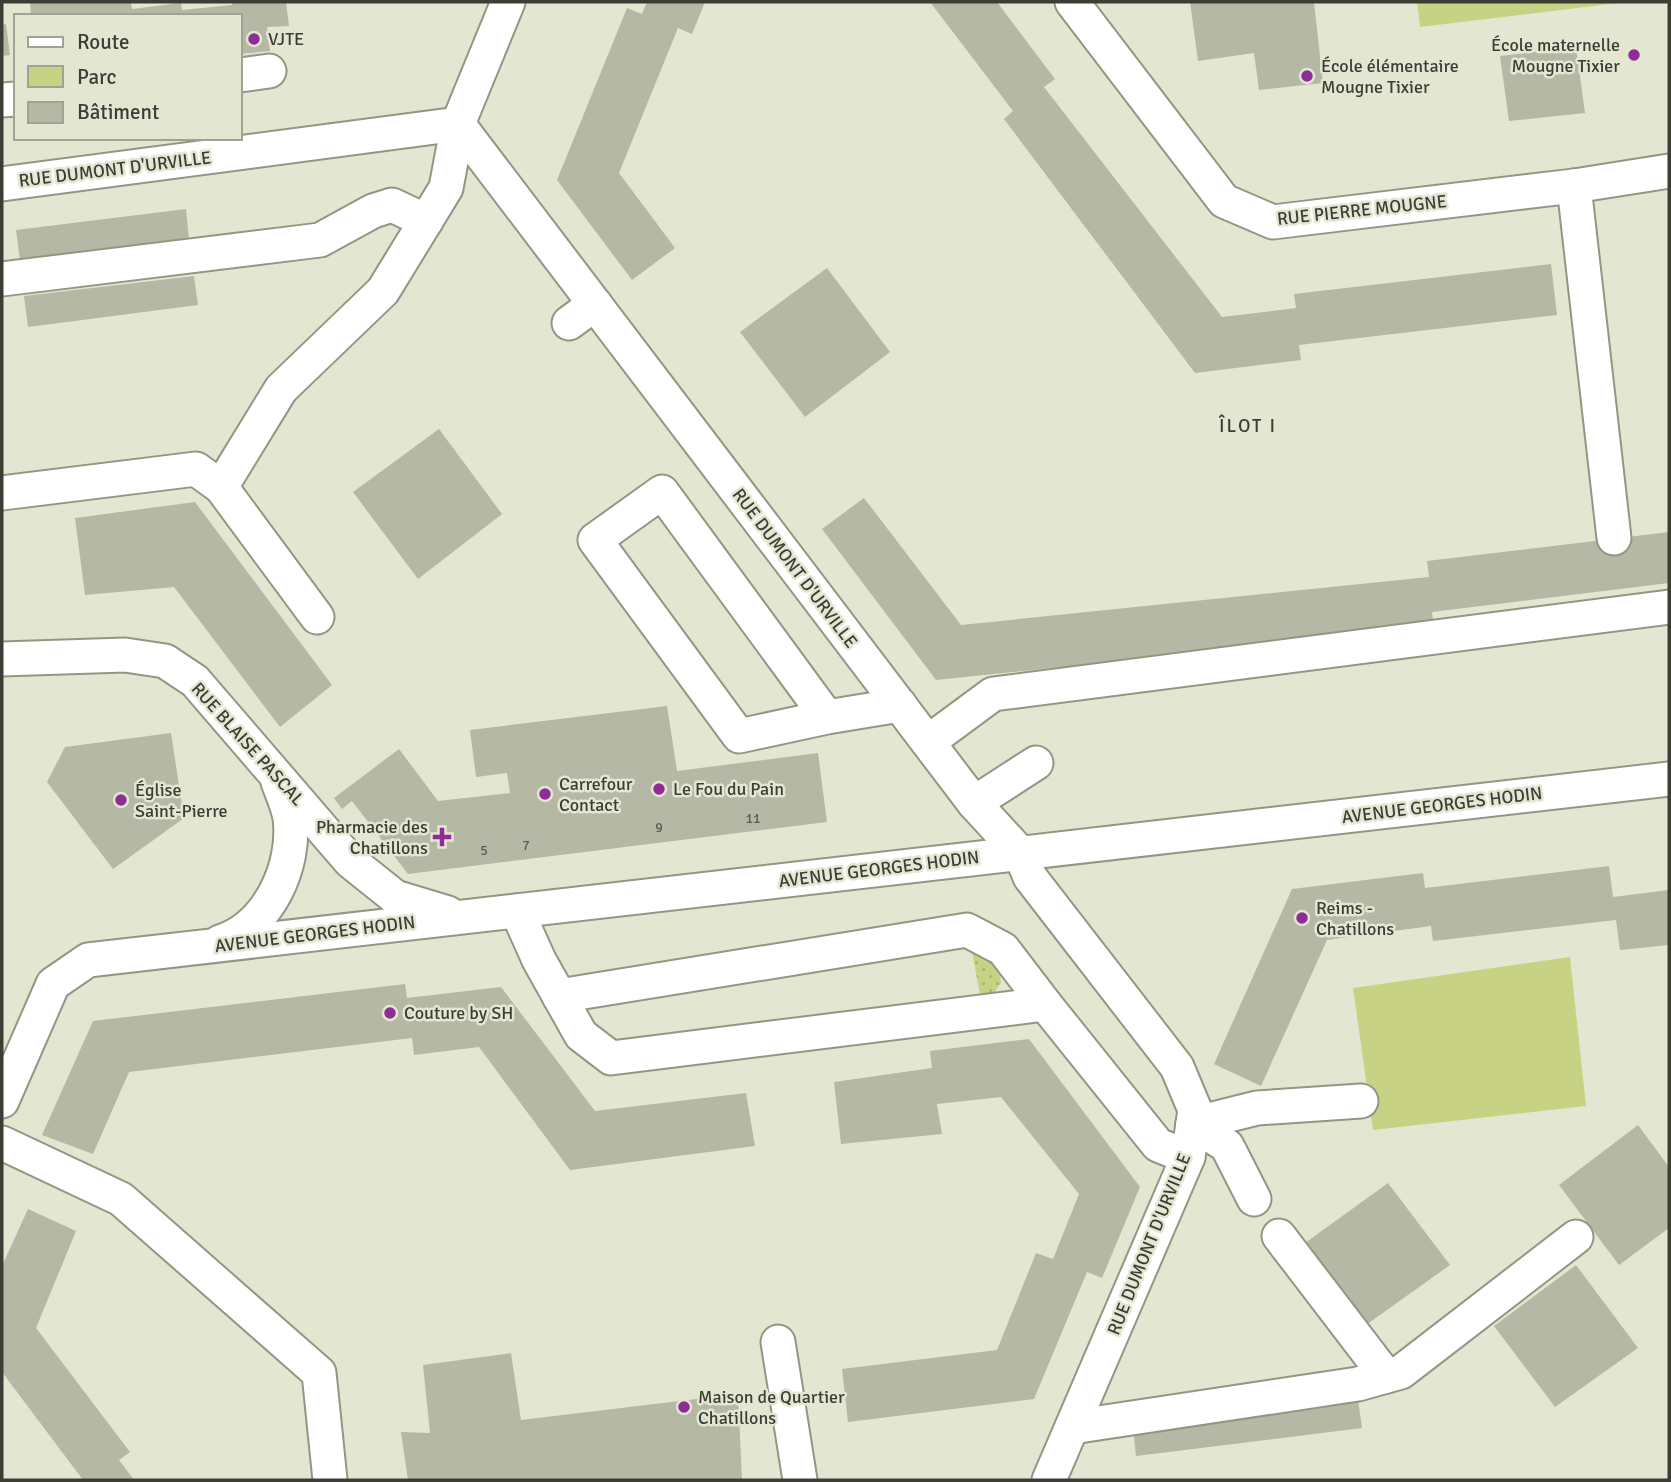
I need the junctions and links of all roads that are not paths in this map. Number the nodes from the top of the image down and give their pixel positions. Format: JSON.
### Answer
{"nodes":[{"id":1,"x":508,"y":2,"type":"edge"},
{"id":2,"x":1072,"y":2,"type":"edge"},
{"id":3,"x":458,"y":124,"type":"junction"},
{"id":4,"x":135,"y":152,"type":"edge"},
{"id":5,"x":1669,"y":171,"type":"edge"},
{"id":6,"x":2,"y":184,"type":"edge"},
{"id":7,"x":1574,"y":187,"type":"junction"},
{"id":8,"x":426,"y":221,"type":"junction"},
{"id":9,"x":2,"y":279,"type":"edge"},
{"id":10,"x":221,"y":487,"type":"junction"},
{"id":11,"x":2,"y":493,"type":"edge"},
{"id":12,"x":1614,"y":538,"type":"dead end"},
{"id":13,"x":1669,"y":607,"type":"edge"},
{"id":14,"x":317,"y":617,"type":"dead end"},
{"id":15,"x":2,"y":659,"type":"edge"},
{"id":16,"x":900,"y":705,"type":"junction"},
{"id":17,"x":827,"y":717,"type":"junction"},
{"id":18,"x":928,"y":743,"type":"junction"},
{"id":19,"x":1036,"y":763,"type":"dead end"},
{"id":20,"x":274,"y":770,"type":"junction"},
{"id":21,"x":1669,"y":779,"type":"edge"},
{"id":22,"x":974,"y":803,"type":"junction"},
{"id":23,"x":1020,"y":853,"type":"junction"},
{"id":24,"x":517,"y":911,"type":"junction"},
{"id":25,"x":461,"y":917,"type":"junction"},
{"id":26,"x":205,"y":947,"type":"junction"},
{"id":27,"x":559,"y":996,"type":"junction"},
{"id":28,"x":1045,"y":1004,"type":"junction"},
{"id":29,"x":2,"y":1101,"type":"edge"},
{"id":30,"x":1361,"y":1101,"type":"dead end"},
{"id":31,"x":1193,"y":1125,"type":"junction"},
{"id":32,"x":2,"y":1143,"type":"edge"},
{"id":33,"x":1188,"y":1157,"type":"junction"},
{"id":34,"x":1254,"y":1199,"type":"dead end"},
{"id":35,"x":1279,"y":1236,"type":"dead end"},
{"id":36,"x":1576,"y":1237,"type":"dead end"},
{"id":37,"x":778,"y":1342,"type":"dead end"},
{"id":38,"x":1386,"y":1376,"type":"junction"},
{"id":39,"x":1072,"y":1427,"type":"junction"},
{"id":40,"x":330,"y":1480,"type":"edge"},
{"id":41,"x":800,"y":1480,"type":"edge"},
{"id":42,"x":1049,"y":1480,"type":"edge"}],
"edges":[{"from":1,"to":3,"type":"street"},
{"from":2,"to":7,"type":"street","name":"RUE PIERRE MOUGNE"},
{"from":3,"to":4,"type":"street","name":"RUE DUMONT D'URVILLE"},
{"from":3,"to":8,"type":"street"},
{"from":3,"to":16,"type":"street","name":"RUE DUMONT D'URVILLE"},
{"from":4,"to":6,"type":"street","name":"RUE DUMONT D'URVILLE"},
{"from":5,"to":7,"type":"street","name":"RUE PIERRE MOUGNE"},
{"from":7,"to":12,"type":"street"},
{"from":8,"to":9,"type":"street"},
{"from":8,"to":10,"type":"street"},
{"from":10,"to":11,"type":"street"},
{"from":10,"to":14,"type":"street"},
{"from":13,"to":18,"type":"street"},
{"from":15,"to":20,"type":"street","name":"RUE BLAISE PASCAL"},
{"from":16,"to":17,"type":"street"},
{"from":16,"to":18,"type":"street","name":"RUE DUMONT D'URVILLE"},
{"from":17,"to":17,"type":"street"},
{"from":18,"to":22,"type":"street","name":"RUE DUMONT D'URVILLE"},
{"from":19,"to":22,"type":"street"},
{"from":20,"to":25,"type":"street","name":"RUE BLAISE PASCAL"},
{"from":20,"to":26,"type":"street"},
{"from":21,"to":23,"type":"street","name":"AVENUE GEORGES HODIN"},
{"from":22,"to":23,"type":"street","name":"RUE DUMONT D'URVILLE"},
{"from":23,"to":24,"type":"street","name":"AVENUE GEORGES HODIN"},
{"from":23,"to":31,"type":"street","name":"RUE DUMONT D'URVILLE"},
{"from":24,"to":25,"type":"street","name":"AVENUE GEORGES HODIN"},
{"from":24,"to":27,"type":"street"},
{"from":25,"to":26,"type":"street","name":"AVENUE GEORGES HODIN"},
{"from":26,"to":29,"type":"street","name":"AVENUE GEORGES HODIN"},
{"from":27,"to":28,"type":"street"},
{"from":27,"to":28,"type":"street"},
{"from":28,"to":33,"type":"street"},
{"from":30,"to":31,"type":"street"},
{"from":31,"to":33,"type":"street","name":"RUE DUMONT D'URVILLE"},
{"from":31,"to":34,"type":"street"},
{"from":32,"to":40,"type":"street"},
{"from":33,"to":39,"type":"street","name":"RUE DUMONT D'URVILLE"},
{"from":35,"to":38,"type":"street"},
{"from":36,"to":38,"type":"street"},
{"from":37,"to":41,"type":"street"},
{"from":38,"to":39,"type":"street"},
{"from":39,"to":42,"type":"street","name":"RUE DUMONT D'URVILLE"}]}
